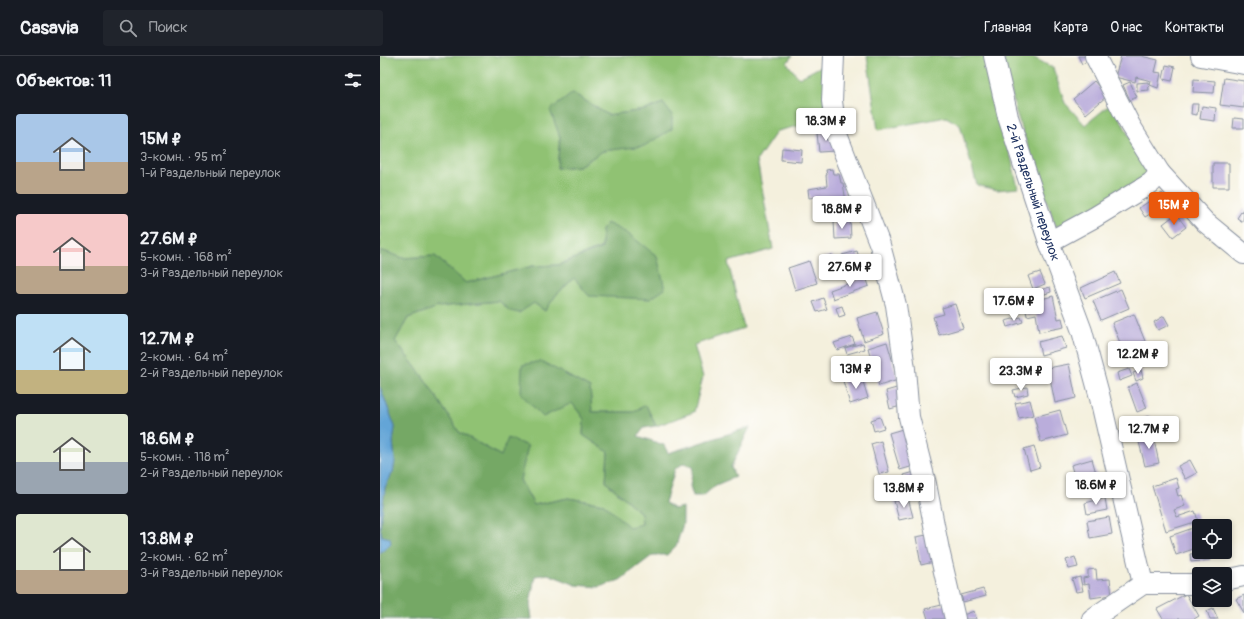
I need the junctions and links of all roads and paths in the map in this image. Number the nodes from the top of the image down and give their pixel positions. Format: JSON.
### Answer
{"nodes":[{"id":1,"x":834,"y":56,"type":"edge"},
{"id":2,"x":994,"y":56,"type":"edge"},
{"id":3,"x":1095,"y":56,"type":"edge"},
{"id":4,"x":1201,"y":56,"type":"edge"},
{"id":5,"x":1244,"y":64,"type":"edge"},
{"id":6,"x":1160,"y":173,"type":"junction"},
{"id":7,"x":1049,"y":242,"type":"junction"},
{"id":8,"x":1244,"y":254,"type":"edge"},
{"id":9,"x":1244,"y":576,"type":"edge"},
{"id":10,"x":1232,"y":579,"type":"edge"},
{"id":11,"x":1143,"y":584,"type":"junction"},
{"id":12,"x":1192,"y":584,"type":"edge"},
{"id":13,"x":955,"y":619,"type":"edge"},
{"id":14,"x":1092,"y":619,"type":"edge"}],
"edges":[{"from":1,"to":13,"type":"street"},
{"from":2,"to":7,"type":"street","name":"2-й Раздельный переулок"},
{"from":3,"to":6,"type":"street"},
{"from":4,"to":5,"type":"street"},
{"from":6,"to":7,"type":"street"},
{"from":6,"to":8,"type":"street"},
{"from":7,"to":11,"type":"street","name":"2-й Раздельный переулок"},
{"from":9,"to":10,"type":"street"},
{"from":11,"to":12,"type":"street"},
{"from":11,"to":14,"type":"street"}]}
